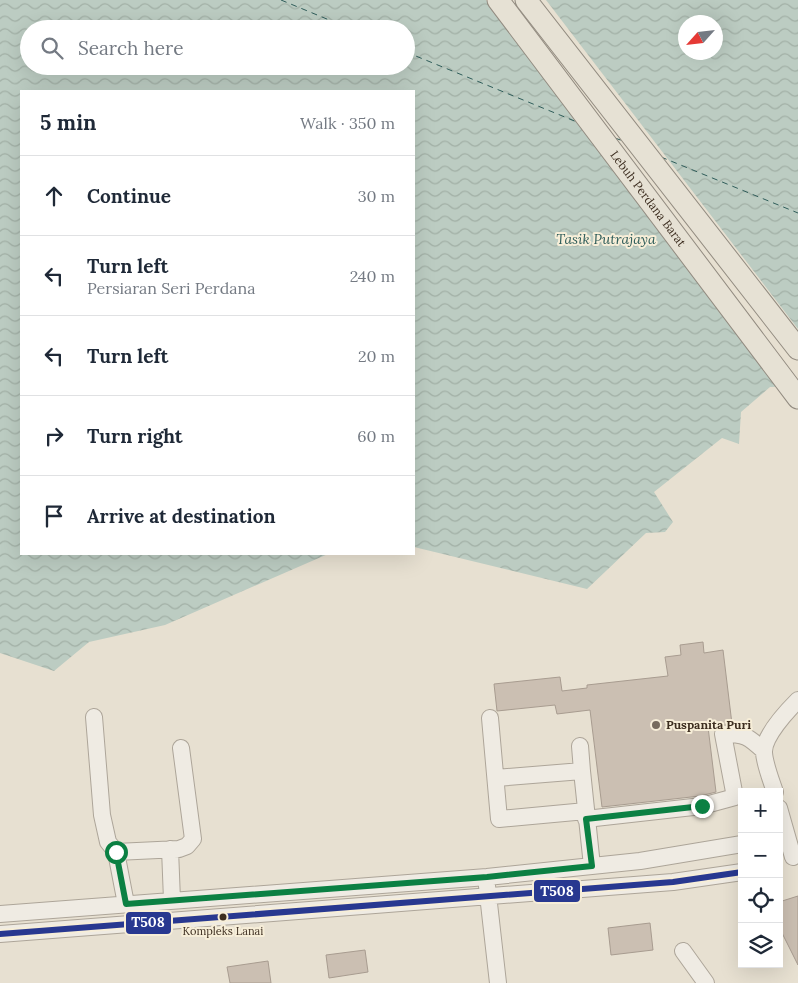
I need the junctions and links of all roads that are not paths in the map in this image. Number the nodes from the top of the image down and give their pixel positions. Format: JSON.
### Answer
{"nodes":[{"id":1,"x":498,"y":0,"type":"edge"},
{"id":2,"x":526,"y":0,"type":"edge"},
{"id":3,"x":798,"y":349,"type":"edge"},
{"id":4,"x":798,"y":398,"type":"edge"},
{"id":5,"x":798,"y":700,"type":"edge"},
{"id":6,"x":94,"y":717,"type":"dead end"},
{"id":7,"x":490,"y":718,"type":"dead end"},
{"id":8,"x":580,"y":746,"type":"dead end"},
{"id":9,"x":181,"y":748,"type":"dead end"},
{"id":10,"x":764,"y":751,"type":"junction"},
{"id":11,"x":582,"y":771,"type":"junction"},
{"id":12,"x":496,"y":778,"type":"junction"},
{"id":13,"x":774,"y":788,"type":"edge"},
{"id":14,"x":586,"y":815,"type":"junction"},
{"id":15,"x":783,"y":818,"type":"edge"},
{"id":16,"x":788,"y":830,"type":"edge"},
{"id":17,"x":738,"y":845,"type":"edge"},
{"id":18,"x":170,"y":849,"type":"junction"},
{"id":19,"x":116,"y":852,"type":"junction"},
{"id":20,"x":790,"y":858,"type":"edge"},
{"id":21,"x":592,"y":866,"type":"junction"},
{"id":22,"x":738,"y":873,"type":"edge"},
{"id":23,"x":487,"y":877,"type":"junction"},
{"id":24,"x":488,"y":896,"type":"junction"},
{"id":25,"x":172,"y":900,"type":"junction"},
{"id":26,"x":126,"y":904,"type":"junction"},
{"id":27,"x":0,"y":914,"type":"edge"},
{"id":28,"x":0,"y":934,"type":"edge"},
{"id":29,"x":684,"y":951,"type":"dead end"},
{"id":30,"x":498,"y":983,"type":"edge"},
{"id":31,"x":706,"y":983,"type":"edge"}],
"edges":[{"from":1,"to":4,"type":"main road","name":"Lebuh Perdana Barat"},
{"from":2,"to":3,"type":"main road","name":"Lebuh Perdana Barat"},
{"from":5,"to":10,"type":"street"},
{"from":6,"to":19,"type":"street"},
{"from":7,"to":12,"type":"street"},
{"from":8,"to":11,"type":"street"},
{"from":9,"to":18,"type":"street"},
{"from":10,"to":13,"type":"street"},
{"from":10,"to":14,"type":"street"},
{"from":11,"to":12,"type":"street"},
{"from":11,"to":14,"type":"street"},
{"from":12,"to":14,"type":"street"},
{"from":14,"to":21,"type":"street"},
{"from":15,"to":16,"type":"street"},
{"from":16,"to":20,"type":"street"},
{"from":17,"to":21,"type":"street"},
{"from":18,"to":19,"type":"street"},
{"from":18,"to":25,"type":"street"},
{"from":19,"to":26,"type":"street"},
{"from":21,"to":23,"type":"street"},
{"from":22,"to":24,"type":"street"},
{"from":23,"to":24,"type":"street"},
{"from":23,"to":25,"type":"street"},
{"from":24,"to":28,"type":"street"},
{"from":24,"to":30,"type":"street"},
{"from":25,"to":26,"type":"street"},
{"from":26,"to":27,"type":"street"},
{"from":29,"to":31,"type":"street"}]}
